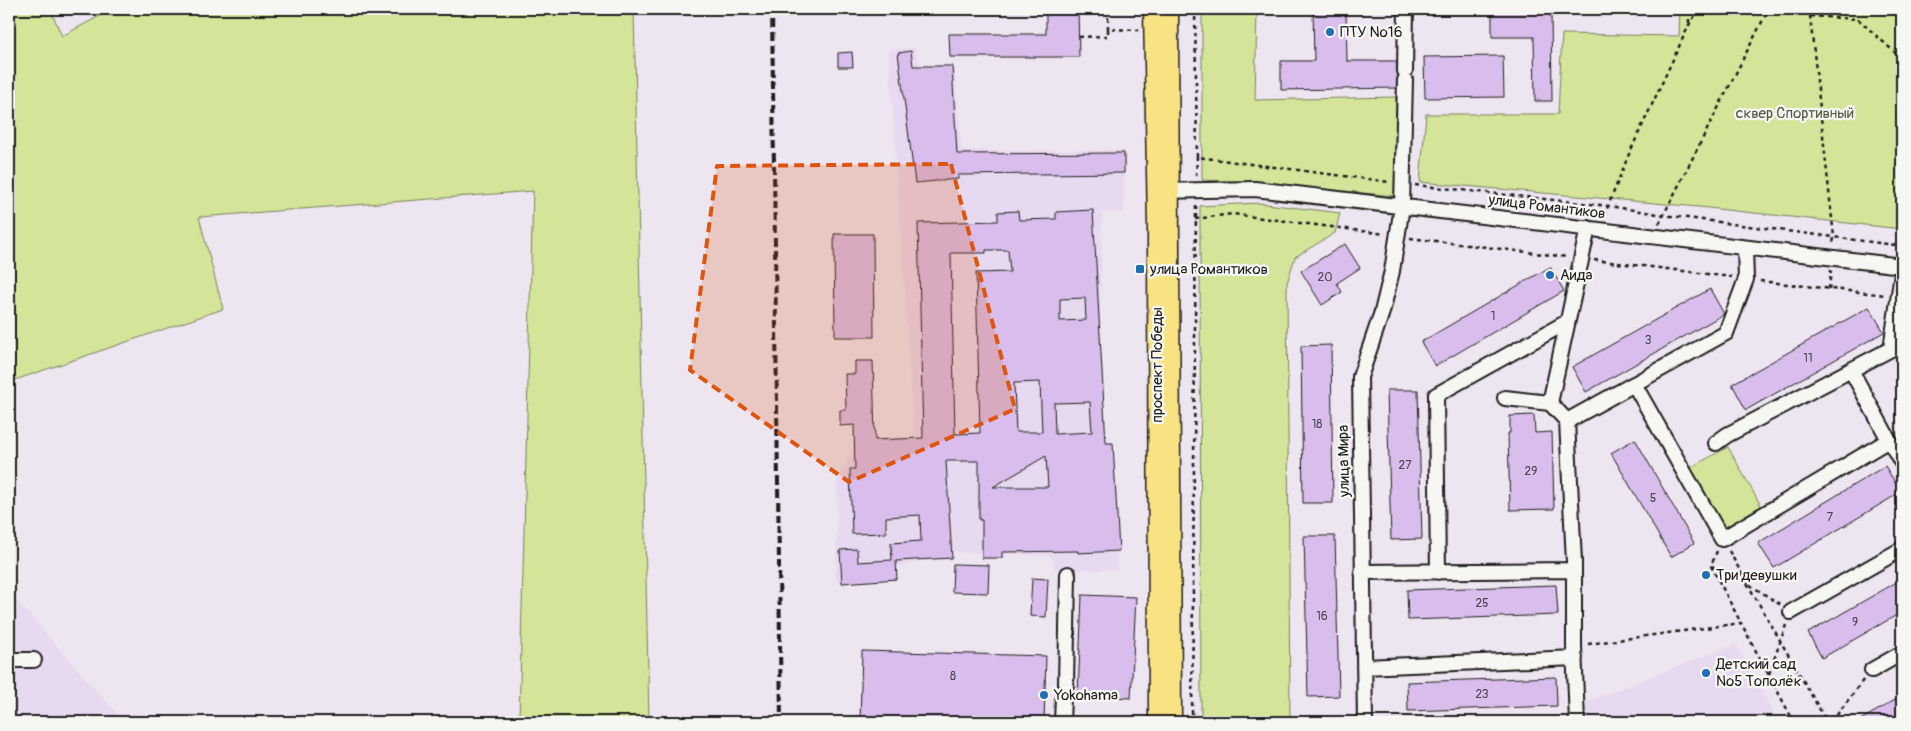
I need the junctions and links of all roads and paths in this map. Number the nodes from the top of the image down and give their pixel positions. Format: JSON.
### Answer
{"nodes":[{"id":1,"x":1108,"y":9,"type":"edge"},
{"id":2,"x":1154,"y":9,"type":"edge"},
{"id":3,"x":1169,"y":9,"type":"edge"},
{"id":4,"x":1195,"y":9,"type":"edge"},
{"id":5,"x":1406,"y":9,"type":"edge"},
{"id":6,"x":1690,"y":9,"type":"edge"},
{"id":7,"x":1699,"y":9,"type":"edge"},
{"id":8,"x":1772,"y":9,"type":"edge"},
{"id":9,"x":1804,"y":9,"type":"edge"},
{"id":10,"x":1810,"y":16,"type":"junction"},
{"id":11,"x":1689,"y":24,"type":"junction"},
{"id":12,"x":1108,"y":29,"type":"junction"},
{"id":13,"x":1136,"y":30,"type":"dead end"},
{"id":14,"x":1078,"y":36,"type":"dead end"},
{"id":15,"x":1902,"y":59,"type":"edge"},
{"id":16,"x":1402,"y":184,"type":"junction"},
{"id":17,"x":1163,"y":191,"type":"junction"},
{"id":18,"x":1402,"y":206,"type":"junction"},
{"id":19,"x":1609,"y":206,"type":"junction"},
{"id":20,"x":1664,"y":216,"type":"junction"},
{"id":21,"x":1593,"y":229,"type":"junction"},
{"id":22,"x":1398,"y":236,"type":"junction"},
{"id":23,"x":1653,"y":236,"type":"junction"},
{"id":24,"x":1834,"y":237,"type":"junction"},
{"id":25,"x":1902,"y":246,"type":"edge"},
{"id":26,"x":1745,"y":248,"type":"junction"},
{"id":27,"x":1832,"y":258,"type":"junction"},
{"id":28,"x":1581,"y":259,"type":"junction"},
{"id":29,"x":1902,"y":266,"type":"edge"},
{"id":30,"x":1902,"y":273,"type":"edge"},
{"id":31,"x":1746,"y":279,"type":"junction"},
{"id":32,"x":1829,"y":288,"type":"junction"},
{"id":33,"x":1899,"y":296,"type":"junction"},
{"id":34,"x":1567,"y":322,"type":"junction"},
{"id":35,"x":1851,"y":370,"type":"junction"},
{"id":36,"x":1634,"y":384,"type":"junction"},
{"id":37,"x":1505,"y":398,"type":"dead end"},
{"id":38,"x":1550,"y":403,"type":"junction"},
{"id":39,"x":1567,"y":421,"type":"junction"},
{"id":40,"x":1889,"y":440,"type":"junction"},
{"id":41,"x":1716,"y":442,"type":"dead end"},
{"id":42,"x":1900,"y":456,"type":"edge"},
{"id":43,"x":1722,"y":539,"type":"junction"},
{"id":44,"x":1902,"y":549,"type":"edge"},
{"id":45,"x":1710,"y":566,"type":"junction"},
{"id":46,"x":1574,"y":570,"type":"junction"},
{"id":47,"x":1362,"y":572,"type":"junction"},
{"id":48,"x":1438,"y":572,"type":"junction"},
{"id":49,"x":1068,"y":574,"type":"dead end"},
{"id":50,"x":1747,"y":583,"type":"junction"},
{"id":51,"x":1790,"y":612,"type":"junction"},
{"id":52,"x":1741,"y":624,"type":"junction"},
{"id":53,"x":1781,"y":641,"type":"junction"},
{"id":54,"x":1574,"y":652,"type":"junction"},
{"id":55,"x":1902,"y":653,"type":"edge"},
{"id":56,"x":9,"y":660,"type":"edge"},
{"id":57,"x":34,"y":660,"type":"dead end"},
{"id":58,"x":1364,"y":667,"type":"junction"},
{"id":59,"x":1872,"y":670,"type":"joint"},
{"id":60,"x":1769,"y":675,"type":"junction"},
{"id":61,"x":1062,"y":722,"type":"edge"},
{"id":62,"x":1158,"y":722,"type":"edge"},
{"id":63,"x":1172,"y":722,"type":"edge"},
{"id":64,"x":1192,"y":722,"type":"edge"},
{"id":65,"x":1364,"y":722,"type":"edge"},
{"id":66,"x":1577,"y":722,"type":"edge"},
{"id":67,"x":1794,"y":722,"type":"edge"},
{"id":68,"x":1827,"y":722,"type":"edge"},
{"id":69,"x":1834,"y":722,"type":"edge"}],
"edges":[{"from":1,"to":12,"type":"path"},
{"from":2,"to":17,"type":"main road","name":"проспект Победы"},
{"from":3,"to":17,"type":"main road","name":"проспект Победы"},
{"from":4,"to":16,"type":"path"},
{"from":5,"to":16,"type":"street","name":"улица Мира"},
{"from":6,"to":11,"type":"path"},
{"from":7,"to":11,"type":"path"},
{"from":8,"to":20,"type":"path"},
{"from":9,"to":10,"type":"path"},
{"from":10,"to":15,"type":"path"},
{"from":10,"to":24,"type":"path"},
{"from":11,"to":19,"type":"path"},
{"from":12,"to":13,"type":"path"},
{"from":12,"to":14,"type":"path"},
{"from":16,"to":18,"type":"street","name":"улица Мира"},
{"from":16,"to":19,"type":"path"},
{"from":17,"to":18,"type":"street","name":"улица Романтиков"},
{"from":17,"to":62,"type":"main road","name":"проспект Победы"},
{"from":17,"to":63,"type":"main road","name":"проспект Победы"},
{"from":18,"to":21,"type":"street","name":"улица Романтиков"},
{"from":18,"to":22,"type":"street","name":"улица Мира"},
{"from":19,"to":20,"type":"path"},
{"from":19,"to":21,"type":"path"},
{"from":20,"to":23,"type":"path"},
{"from":20,"to":24,"type":"path"},
{"from":21,"to":23,"type":"street","name":"улица Романтиков"},
{"from":21,"to":28,"type":"street"},
{"from":22,"to":28,"type":"path"},
{"from":22,"to":47,"type":"street","name":"улица Мира"},
{"from":22,"to":64,"type":"path"},
{"from":23,"to":26,"type":"street","name":"улица Романтиков"},
{"from":24,"to":25,"type":"path"},
{"from":24,"to":27,"type":"path"},
{"from":26,"to":27,"type":"street","name":"улица Романтиков"},
{"from":26,"to":31,"type":"street"},
{"from":27,"to":29,"type":"street","name":"улица Романтиков"},
{"from":27,"to":32,"type":"path"},
{"from":28,"to":31,"type":"path"},
{"from":28,"to":34,"type":"street"},
{"from":30,"to":33,"type":"street"},
{"from":31,"to":32,"type":"path"},
{"from":31,"to":36,"type":"street"},
{"from":32,"to":33,"type":"path"},
{"from":33,"to":35,"type":"street"},
{"from":34,"to":38,"type":"street"},
{"from":34,"to":48,"type":"street"},
{"from":35,"to":40,"type":"street"},
{"from":35,"to":41,"type":"street"},
{"from":36,"to":39,"type":"street"},
{"from":36,"to":43,"type":"street"},
{"from":37,"to":38,"type":"street"},
{"from":38,"to":39,"type":"street"},
{"from":39,"to":46,"type":"street"},
{"from":40,"to":42,"type":"street"},
{"from":40,"to":43,"type":"street"},
{"from":43,"to":45,"type":"path"},
{"from":43,"to":50,"type":"path"},
{"from":44,"to":51,"type":"street"},
{"from":45,"to":50,"type":"path"},
{"from":45,"to":52,"type":"path"},
{"from":46,"to":48,"type":"street"},
{"from":46,"to":54,"type":"street"},
{"from":47,"to":48,"type":"street"},
{"from":47,"to":58,"type":"street","name":"улица Мира"},
{"from":49,"to":61,"type":"street"},
{"from":50,"to":51,"type":"path"},
{"from":50,"to":53,"type":"path"},
{"from":51,"to":53,"type":"path"},
{"from":52,"to":54,"type":"path"},
{"from":52,"to":60,"type":"path"},
{"from":53,"to":60,"type":"path"},
{"from":53,"to":68,"type":"path"},
{"from":54,"to":58,"type":"street"},
{"from":54,"to":66,"type":"street"},
{"from":55,"to":59,"type":"street"},
{"from":56,"to":57,"type":"street"},
{"from":58,"to":65,"type":"street","name":"улица Мира"},
{"from":59,"to":69,"type":"path"},
{"from":60,"to":67,"type":"path"}]}
